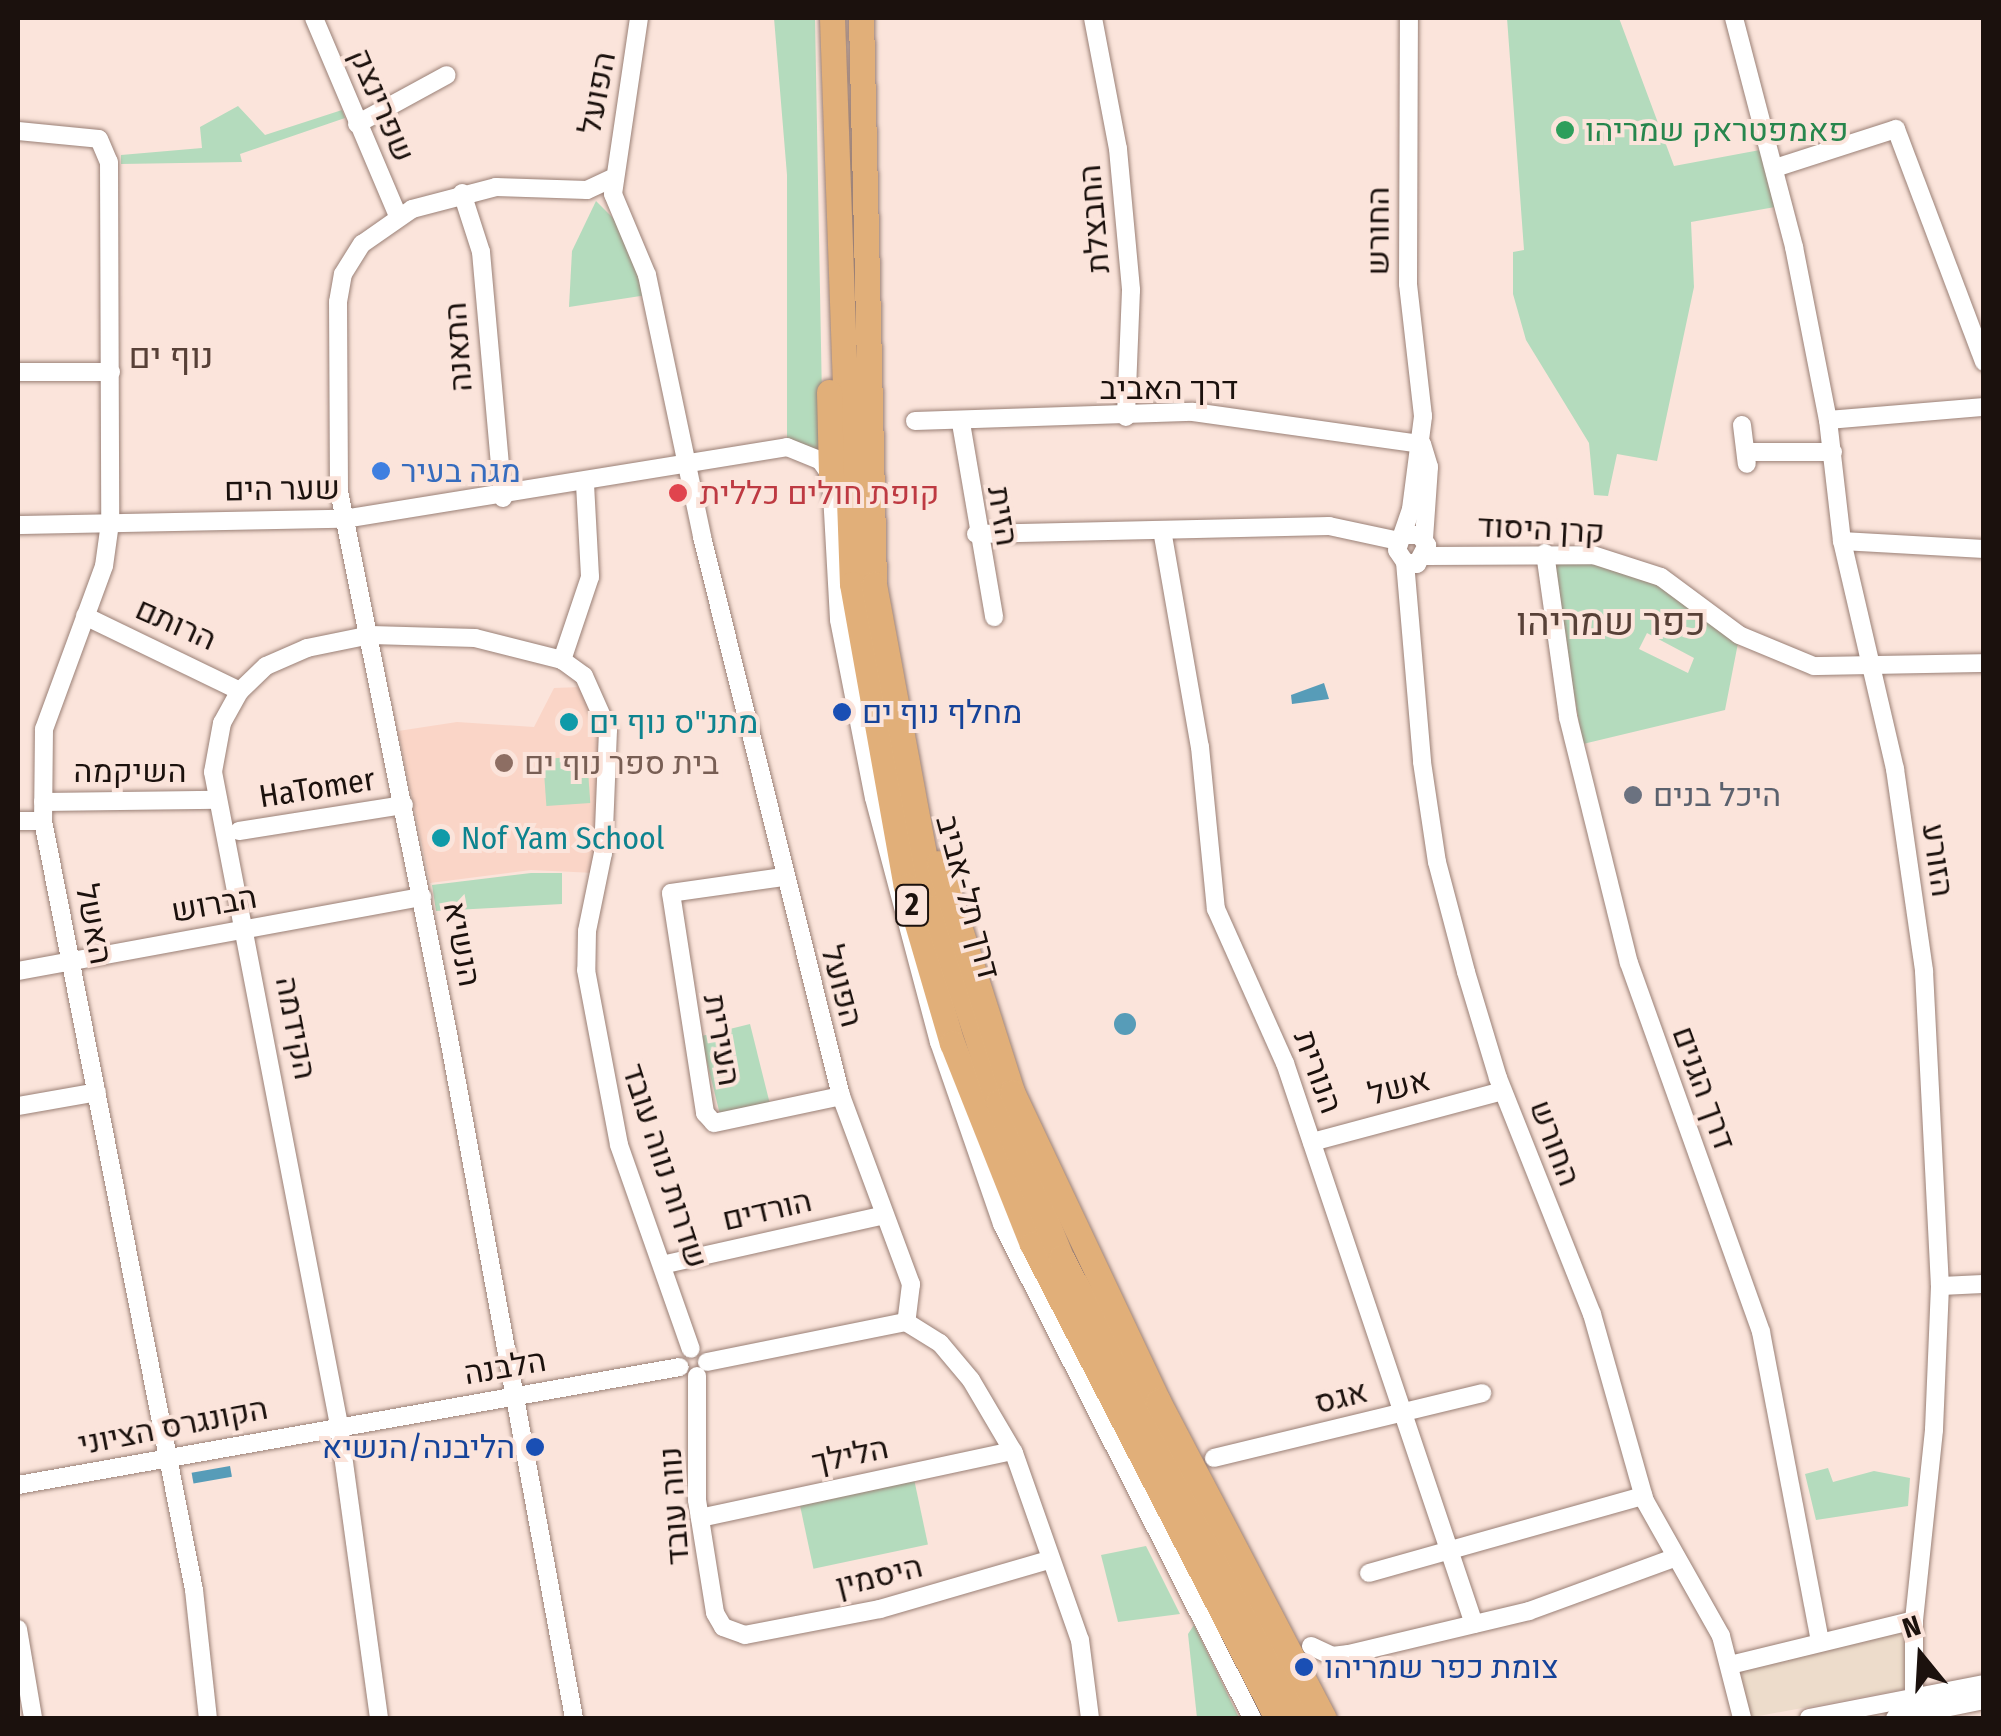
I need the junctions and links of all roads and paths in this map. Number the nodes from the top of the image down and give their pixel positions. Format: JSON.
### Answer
{"nodes":[{"id":1,"x":314,"y":18,"type":"edge"},
{"id":2,"x":639,"y":18,"type":"edge"},
{"id":3,"x":820,"y":18,"type":"edge"},
{"id":4,"x":832,"y":18,"type":"edge"},
{"id":5,"x":860,"y":18,"type":"edge"},
{"id":6,"x":1093,"y":18,"type":"edge"},
{"id":7,"x":1409,"y":18,"type":"edge"},
{"id":8,"x":1734,"y":18,"type":"edge"},
{"id":9,"x":447,"y":76,"type":"dead end"},
{"id":10,"x":358,"y":124,"type":"junction"},
{"id":11,"x":18,"y":131,"type":"edge"},
{"id":12,"x":1775,"y":168,"type":"junction"},
{"id":13,"x":611,"y":179,"type":"junction"},
{"id":14,"x":588,"y":190,"type":"junction"},
{"id":15,"x":462,"y":194,"type":"junction"},
{"id":16,"x":398,"y":216,"type":"junction"},
{"id":17,"x":622,"y":220,"type":"junction"},
{"id":18,"x":1984,"y":362,"type":"edge"},
{"id":19,"x":18,"y":372,"type":"edge"},
{"id":20,"x":111,"y":372,"type":"junction"},
{"id":21,"x":1984,"y":407,"type":"edge"},
{"id":22,"x":1126,"y":417,"type":"junction"},
{"id":23,"x":1828,"y":420,"type":"junction"},
{"id":24,"x":915,"y":421,"type":"dead end"},
{"id":25,"x":960,"y":423,"type":"junction"},
{"id":26,"x":1742,"y":425,"type":"dead end"},
{"id":27,"x":1422,"y":444,"type":"junction"},
{"id":28,"x":1833,"y":452,"type":"junction"},
{"id":29,"x":685,"y":466,"type":"junction"},
{"id":30,"x":831,"y":476,"type":"junction"},
{"id":31,"x":585,"y":484,"type":"junction"},
{"id":32,"x":504,"y":498,"type":"junction"},
{"id":33,"x":344,"y":519,"type":"junction"},
{"id":34,"x":110,"y":523,"type":"junction"},
{"id":35,"x":18,"y":525,"type":"edge"},
{"id":36,"x":1162,"y":530,"type":"junction"},
{"id":37,"x":976,"y":534,"type":"junction"},
{"id":38,"x":1842,"y":540,"type":"junction"},
{"id":39,"x":1414,"y":542,"type":"junction"},
{"id":40,"x":1984,"y":549,"type":"edge"},
{"id":41,"x":1545,"y":553,"type":"junction"},
{"id":42,"x":85,"y":616,"type":"junction"},
{"id":43,"x":994,"y":617,"type":"dead end"},
{"id":44,"x":371,"y":635,"type":"junction"},
{"id":45,"x":562,"y":660,"type":"junction"},
{"id":46,"x":1984,"y":663,"type":"edge"},
{"id":47,"x":1869,"y":668,"type":"junction"},
{"id":48,"x":240,"y":690,"type":"junction"},
{"id":49,"x":896,"y":713,"type":"junction"},
{"id":50,"x":218,"y":800,"type":"junction"},
{"id":51,"x":404,"y":805,"type":"junction"},
{"id":52,"x":43,"y":812,"type":"junction"},
{"id":53,"x":18,"y":821,"type":"edge"},
{"id":54,"x":239,"y":830,"type":"dead end"},
{"id":55,"x":783,"y":878,"type":"junction"},
{"id":56,"x":422,"y":897,"type":"junction"},
{"id":57,"x":246,"y":928,"type":"junction"},
{"id":58,"x":71,"y":961,"type":"junction"},
{"id":59,"x":18,"y":971,"type":"edge"},
{"id":60,"x":1502,"y":1090,"type":"junction"},
{"id":61,"x":97,"y":1092,"type":"junction"},
{"id":62,"x":840,"y":1096,"type":"junction"},
{"id":63,"x":18,"y":1106,"type":"edge"},
{"id":64,"x":1312,"y":1142,"type":"junction"},
{"id":65,"x":881,"y":1216,"type":"junction"},
{"id":66,"x":666,"y":1264,"type":"junction"},
{"id":67,"x":1984,"y":1284,"type":"edge"},
{"id":68,"x":1940,"y":1286,"type":"junction"},
{"id":69,"x":906,"y":1322,"type":"junction"},
{"id":70,"x":695,"y":1369,"type":"junction"},
{"id":71,"x":1482,"y":1393,"type":"dead end"},
{"id":72,"x":516,"y":1396,"type":"junction"},
{"id":73,"x":1404,"y":1412,"type":"junction"},
{"id":74,"x":340,"y":1425,"type":"junction"},
{"id":75,"x":1012,"y":1451,"type":"junction"},
{"id":76,"x":168,"y":1458,"type":"junction"},
{"id":77,"x":1214,"y":1458,"type":"dead end"},
{"id":78,"x":18,"y":1485,"type":"edge"},
{"id":79,"x":1644,"y":1496,"type":"junction"},
{"id":80,"x":700,"y":1518,"type":"junction"},
{"id":81,"x":1450,"y":1551,"type":"junction"},
{"id":82,"x":1674,"y":1558,"type":"junction"},
{"id":83,"x":1048,"y":1560,"type":"junction"},
{"id":84,"x":1369,"y":1574,"type":"dead end"},
{"id":85,"x":1914,"y":1620,"type":"junction"},
{"id":86,"x":1474,"y":1624,"type":"junction"},
{"id":87,"x":723,"y":1628,"type":"joint"},
{"id":88,"x":18,"y":1629,"type":"edge"},
{"id":89,"x":1820,"y":1641,"type":"junction"},
{"id":90,"x":1311,"y":1646,"type":"dead end"},
{"id":91,"x":1730,"y":1665,"type":"junction"},
{"id":92,"x":1984,"y":1684,"type":"edge"},
{"id":93,"x":1914,"y":1697,"type":"junction"},
{"id":94,"x":1984,"y":1700,"type":"edge"},
{"id":95,"x":34,"y":1718,"type":"edge"},
{"id":96,"x":208,"y":1718,"type":"edge"},
{"id":97,"x":379,"y":1718,"type":"edge"},
{"id":98,"x":574,"y":1718,"type":"edge"},
{"id":99,"x":1090,"y":1718,"type":"edge"},
{"id":100,"x":1252,"y":1718,"type":"edge"},
{"id":101,"x":1276,"y":1718,"type":"edge"},
{"id":102,"x":1302,"y":1718,"type":"edge"},
{"id":103,"x":1324,"y":1718,"type":"edge"},
{"id":104,"x":1742,"y":1718,"type":"edge"},
{"id":105,"x":1809,"y":1718,"type":"edge"},
{"id":106,"x":1895,"y":1718,"type":"edge"}],
"edges":[{"from":1,"to":10,"type":"street","name":"שפרינצק"},
{"from":2,"to":13,"type":"street","name":"הפועל"},
{"from":3,"to":30,"type":"highway"},
{"from":4,"to":101,"type":"highway","name":"דרך תל-אביב","number":"2"},
{"from":5,"to":49,"type":"highway","name":"דרך תל-אביב","number":"2"},
{"from":6,"to":22,"type":"street","name":"החבצלת"},
{"from":7,"to":27,"type":"street","name":"החורש"},
{"from":8,"to":12,"type":"street","name":"הזורע"},
{"from":9,"to":10,"type":"street"},
{"from":10,"to":16,"type":"street","name":"שפרינצק"},
{"from":11,"to":20,"type":"street","name":"האשל"},
{"from":12,"to":18,"type":"street"},
{"from":12,"to":23,"type":"street","name":"הזורע"},
{"from":13,"to":14,"type":"street","name":"הפועל"},
{"from":13,"to":17,"type":"street","name":"הפועל"},
{"from":14,"to":15,"type":"street","name":"הנשיא"},
{"from":14,"to":17,"type":"street","name":"הפועל"},
{"from":15,"to":16,"type":"street","name":"הנשיא"},
{"from":15,"to":32,"type":"street","name":"התאנה"},
{"from":16,"to":33,"type":"street","name":"הנשיא"},
{"from":17,"to":29,"type":"street","name":"הפועל"},
{"from":19,"to":20,"type":"street"},
{"from":20,"to":34,"type":"street","name":"האשל"},
{"from":21,"to":23,"type":"street"},
{"from":22,"to":25,"type":"street","name":"דרך האביב"},
{"from":22,"to":27,"type":"street","name":"דרך האביב"},
{"from":23,"to":28,"type":"street","name":"הזורע"},
{"from":24,"to":25,"type":"street","name":"דרך האביב"},
{"from":25,"to":37,"type":"street","name":"הזית"},
{"from":26,"to":28,"type":"street"},
{"from":27,"to":39,"type":"street","name":"החורש"},
{"from":28,"to":38,"type":"street","name":"הזורע"},
{"from":29,"to":30,"type":"street","name":"שער הים"},
{"from":29,"to":31,"type":"street","name":"שער הים"},
{"from":29,"to":55,"type":"street","name":"הפועל"},
{"from":30,"to":100,"type":"street"},
{"from":31,"to":32,"type":"street","name":"שער הים"},
{"from":31,"to":45,"type":"street"},
{"from":32,"to":33,"type":"street","name":"שער הים"},
{"from":33,"to":34,"type":"street","name":"שער הים"},
{"from":33,"to":44,"type":"street","name":"הנשיא"},
{"from":34,"to":35,"type":"street","name":"שער הים"},
{"from":34,"to":42,"type":"street","name":"האשל"},
{"from":36,"to":37,"type":"street","name":"קרן היסוד"},
{"from":36,"to":39,"type":"street","name":"קרן היסוד"},
{"from":36,"to":64,"type":"street","name":"הנורית"},
{"from":37,"to":43,"type":"street","name":"הזית"},
{"from":38,"to":40,"type":"street"},
{"from":38,"to":47,"type":"street","name":"הזורע"},
{"from":39,"to":41,"type":"street","name":"קרן היסוד"},
{"from":39,"to":60,"type":"street","name":"החורש"},
{"from":41,"to":47,"type":"street","name":"קרן היסוד"},
{"from":41,"to":89,"type":"street","name":"דרך הגנים"},
{"from":42,"to":48,"type":"street","name":"הרותם"},
{"from":42,"to":52,"type":"street","name":"האשל"},
{"from":44,"to":45,"type":"street","name":"הקידמה"},
{"from":44,"to":48,"type":"street","name":"הקידמה"},
{"from":44,"to":51,"type":"street","name":"הנשיא"},
{"from":45,"to":66,"type":"street","name":"שדרות נווה עובד"},
{"from":46,"to":47,"type":"street","name":"קרן היסוד"},
{"from":47,"to":68,"type":"street","name":"הזורע"},
{"from":48,"to":50,"type":"street","name":"הקידמה"},
{"from":49,"to":102,"type":"highway","name":"דרך תל-אביב","number":"2"},
{"from":49,"to":103,"type":"highway"},
{"from":50,"to":52,"type":"street","name":"השיקמה"},
{"from":50,"to":57,"type":"street","name":"הקידמה"},
{"from":51,"to":54,"type":"street","name":"HaTomer"},
{"from":51,"to":56,"type":"street","name":"הנשיא"},
{"from":52,"to":53,"type":"street","name":"השיקמה"},
{"from":52,"to":58,"type":"street","name":"האשל"},
{"from":55,"to":62,"type":"street","name":"הפועל"},
{"from":55,"to":62,"type":"street","name":"העירית"},
{"from":56,"to":57,"type":"street","name":"הברוש"},
{"from":56,"to":72,"type":"street","name":"הנשיא"},
{"from":57,"to":58,"type":"street","name":"הברוש"},
{"from":57,"to":74,"type":"street","name":"הקידמה"},
{"from":58,"to":59,"type":"street","name":"הברוש"},
{"from":58,"to":61,"type":"street","name":"האשל"},
{"from":60,"to":64,"type":"street","name":"אשל"},
{"from":60,"to":79,"type":"street","name":"החורש"},
{"from":61,"to":63,"type":"street"},
{"from":61,"to":76,"type":"street","name":"האשל"},
{"from":62,"to":65,"type":"street","name":"הפועל"},
{"from":64,"to":73,"type":"street","name":"הנורית"},
{"from":65,"to":66,"type":"street","name":"הורדים"},
{"from":65,"to":69,"type":"street","name":"הפועל"},
{"from":66,"to":70,"type":"street","name":"שדרות נווה עובד"},
{"from":67,"to":68,"type":"street"},
{"from":68,"to":85,"type":"street","name":"הזורע"},
{"from":69,"to":70,"type":"street","name":"הלבנה"},
{"from":69,"to":75,"type":"street"},
{"from":70,"to":72,"type":"street","name":"הלבנה"},
{"from":70,"to":80,"type":"street","name":"נווה עובד"},
{"from":71,"to":73,"type":"street","name":"אגס"},
{"from":72,"to":74,"type":"street","name":"הלבנה"},
{"from":72,"to":98,"type":"street","name":"הנשיא"},
{"from":73,"to":77,"type":"street","name":"אגס"},
{"from":73,"to":81,"type":"street","name":"הנורית"},
{"from":74,"to":76,"type":"street","name":"הקונגרס הציוני"},
{"from":74,"to":97,"type":"street","name":"הקידמה"},
{"from":75,"to":80,"type":"street","name":"הלילך"},
{"from":75,"to":83,"type":"street"},
{"from":76,"to":78,"type":"street","name":"הקונגרס הציוני"},
{"from":76,"to":96,"type":"street","name":"האשל"},
{"from":79,"to":81,"type":"street"},
{"from":79,"to":82,"type":"street","name":"החורש"},
{"from":80,"to":87,"type":"street","name":"נווה עובד"},
{"from":81,"to":84,"type":"street"},
{"from":81,"to":86,"type":"street","name":"הנורית"},
{"from":82,"to":86,"type":"street"},
{"from":82,"to":91,"type":"street","name":"החורש"},
{"from":83,"to":87,"type":"street","name":"היסמין"},
{"from":83,"to":99,"type":"street"},
{"from":85,"to":89,"type":"street"},
{"from":85,"to":93,"type":"street","name":"הזורע"},
{"from":86,"to":90,"type":"street"},
{"from":88,"to":95,"type":"street"},
{"from":89,"to":91,"type":"street"},
{"from":91,"to":104,"type":"street","name":"החורש"},
{"from":92,"to":93,"type":"street"},
{"from":93,"to":105,"type":"street"},
{"from":93,"to":106,"type":"street"},
{"from":94,"to":106,"type":"street"}]}
